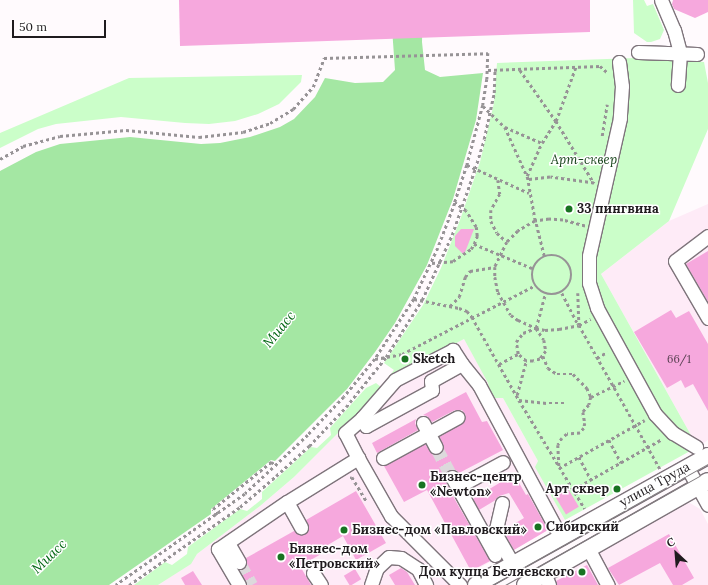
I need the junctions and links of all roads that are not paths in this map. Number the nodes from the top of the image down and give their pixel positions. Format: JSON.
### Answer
{"nodes":[{"id":1,"x":661,"y":0,"type":"edge"},
{"id":2,"x":638,"y":52,"type":"dead end"},
{"id":3,"x":680,"y":54,"type":"junction"},
{"id":4,"x":697,"y":54,"type":"dead end"},
{"id":5,"x":619,"y":62,"type":"dead end"},
{"id":6,"x":678,"y":85,"type":"dead end"},
{"id":7,"x":708,"y":236,"type":"edge"},
{"id":8,"x":708,"y":318,"type":"edge"},
{"id":9,"x":462,"y":364,"type":"junction"},
{"id":10,"x":458,"y":417,"type":"dead end"},
{"id":11,"x":362,"y":418,"type":"junction"},
{"id":12,"x":426,"y":428,"type":"junction"},
{"id":13,"x":436,"y":447,"type":"tunnel mouth"},
{"id":14,"x":702,"y":451,"type":"edge"},
{"id":15,"x":358,"y":458,"type":"junction"},
{"id":16,"x":383,"y":458,"type":"dead end"},
{"id":17,"x":503,"y":462,"type":"dead end"},
{"id":18,"x":687,"y":467,"type":"junction"},
{"id":19,"x":703,"y":484,"type":"edge"},
{"id":20,"x":287,"y":502,"type":"junction"},
{"id":21,"x":502,"y":503,"type":"dead end"},
{"id":22,"x":708,"y":505,"type":"edge"},
{"id":23,"x":301,"y":527,"type":"dead end"},
{"id":24,"x":561,"y":538,"type":"junction"},
{"id":25,"x":228,"y":543,"type":"junction"},
{"id":26,"x":589,"y":550,"type":"junction"},
{"id":27,"x":495,"y":555,"type":"dead end"},
{"id":28,"x":239,"y":562,"type":"tunnel mouth"},
{"id":29,"x":513,"y":564,"type":"junction"},
{"id":30,"x":313,"y":573,"type":"dead end"},
{"id":31,"x":547,"y":580,"type":"edge"},
{"id":32,"x":238,"y":585,"type":"edge"},
{"id":33,"x":321,"y":585,"type":"edge"},
{"id":34,"x":371,"y":585,"type":"edge"},
{"id":35,"x":426,"y":585,"type":"edge"},
{"id":36,"x":460,"y":585,"type":"edge"},
{"id":37,"x":476,"y":585,"type":"edge"},
{"id":38,"x":525,"y":585,"type":"edge"},
{"id":39,"x":608,"y":585,"type":"edge"}],
"edges":[{"from":1,"to":3,"type":"street"},
{"from":2,"to":3,"type":"street"},
{"from":3,"to":4,"type":"street"},
{"from":3,"to":6,"type":"street"},
{"from":5,"to":14,"type":"street"},
{"from":7,"to":8,"type":"street"},
{"from":9,"to":11,"type":"street"},
{"from":9,"to":11,"type":"street"},
{"from":9,"to":24,"type":"street"},
{"from":10,"to":12,"type":"street"},
{"from":11,"to":15,"type":"street"},
{"from":12,"to":13,"type":"street"},
{"from":12,"to":16,"type":"street"},
{"from":14,"to":18,"type":"main road","name":"улица Труда"},
{"from":15,"to":20,"type":"street"},
{"from":15,"to":36,"type":"street"},
{"from":17,"to":27,"type":"street"},
{"from":18,"to":19,"type":"street"},
{"from":18,"to":24,"type":"main road","name":"улица Труда"},
{"from":19,"to":22,"type":"street"},
{"from":19,"to":26,"type":"main road","name":"улица Труда"},
{"from":20,"to":23,"type":"street"},
{"from":20,"to":25,"type":"street"},
{"from":21,"to":29,"type":"street"},
{"from":24,"to":29,"type":"main road","name":"улица Труда"},
{"from":25,"to":28,"type":"street"},
{"from":25,"to":32,"type":"street"},
{"from":26,"to":31,"type":"main road","name":"улица Труда"},
{"from":26,"to":39,"type":"street"},
{"from":29,"to":37,"type":"main road","name":"улица Труда"},
{"from":30,"to":33,"type":"street"},
{"from":31,"to":38,"type":"main road","name":"улица Труда"},
{"from":34,"to":35,"type":"street"}]}
